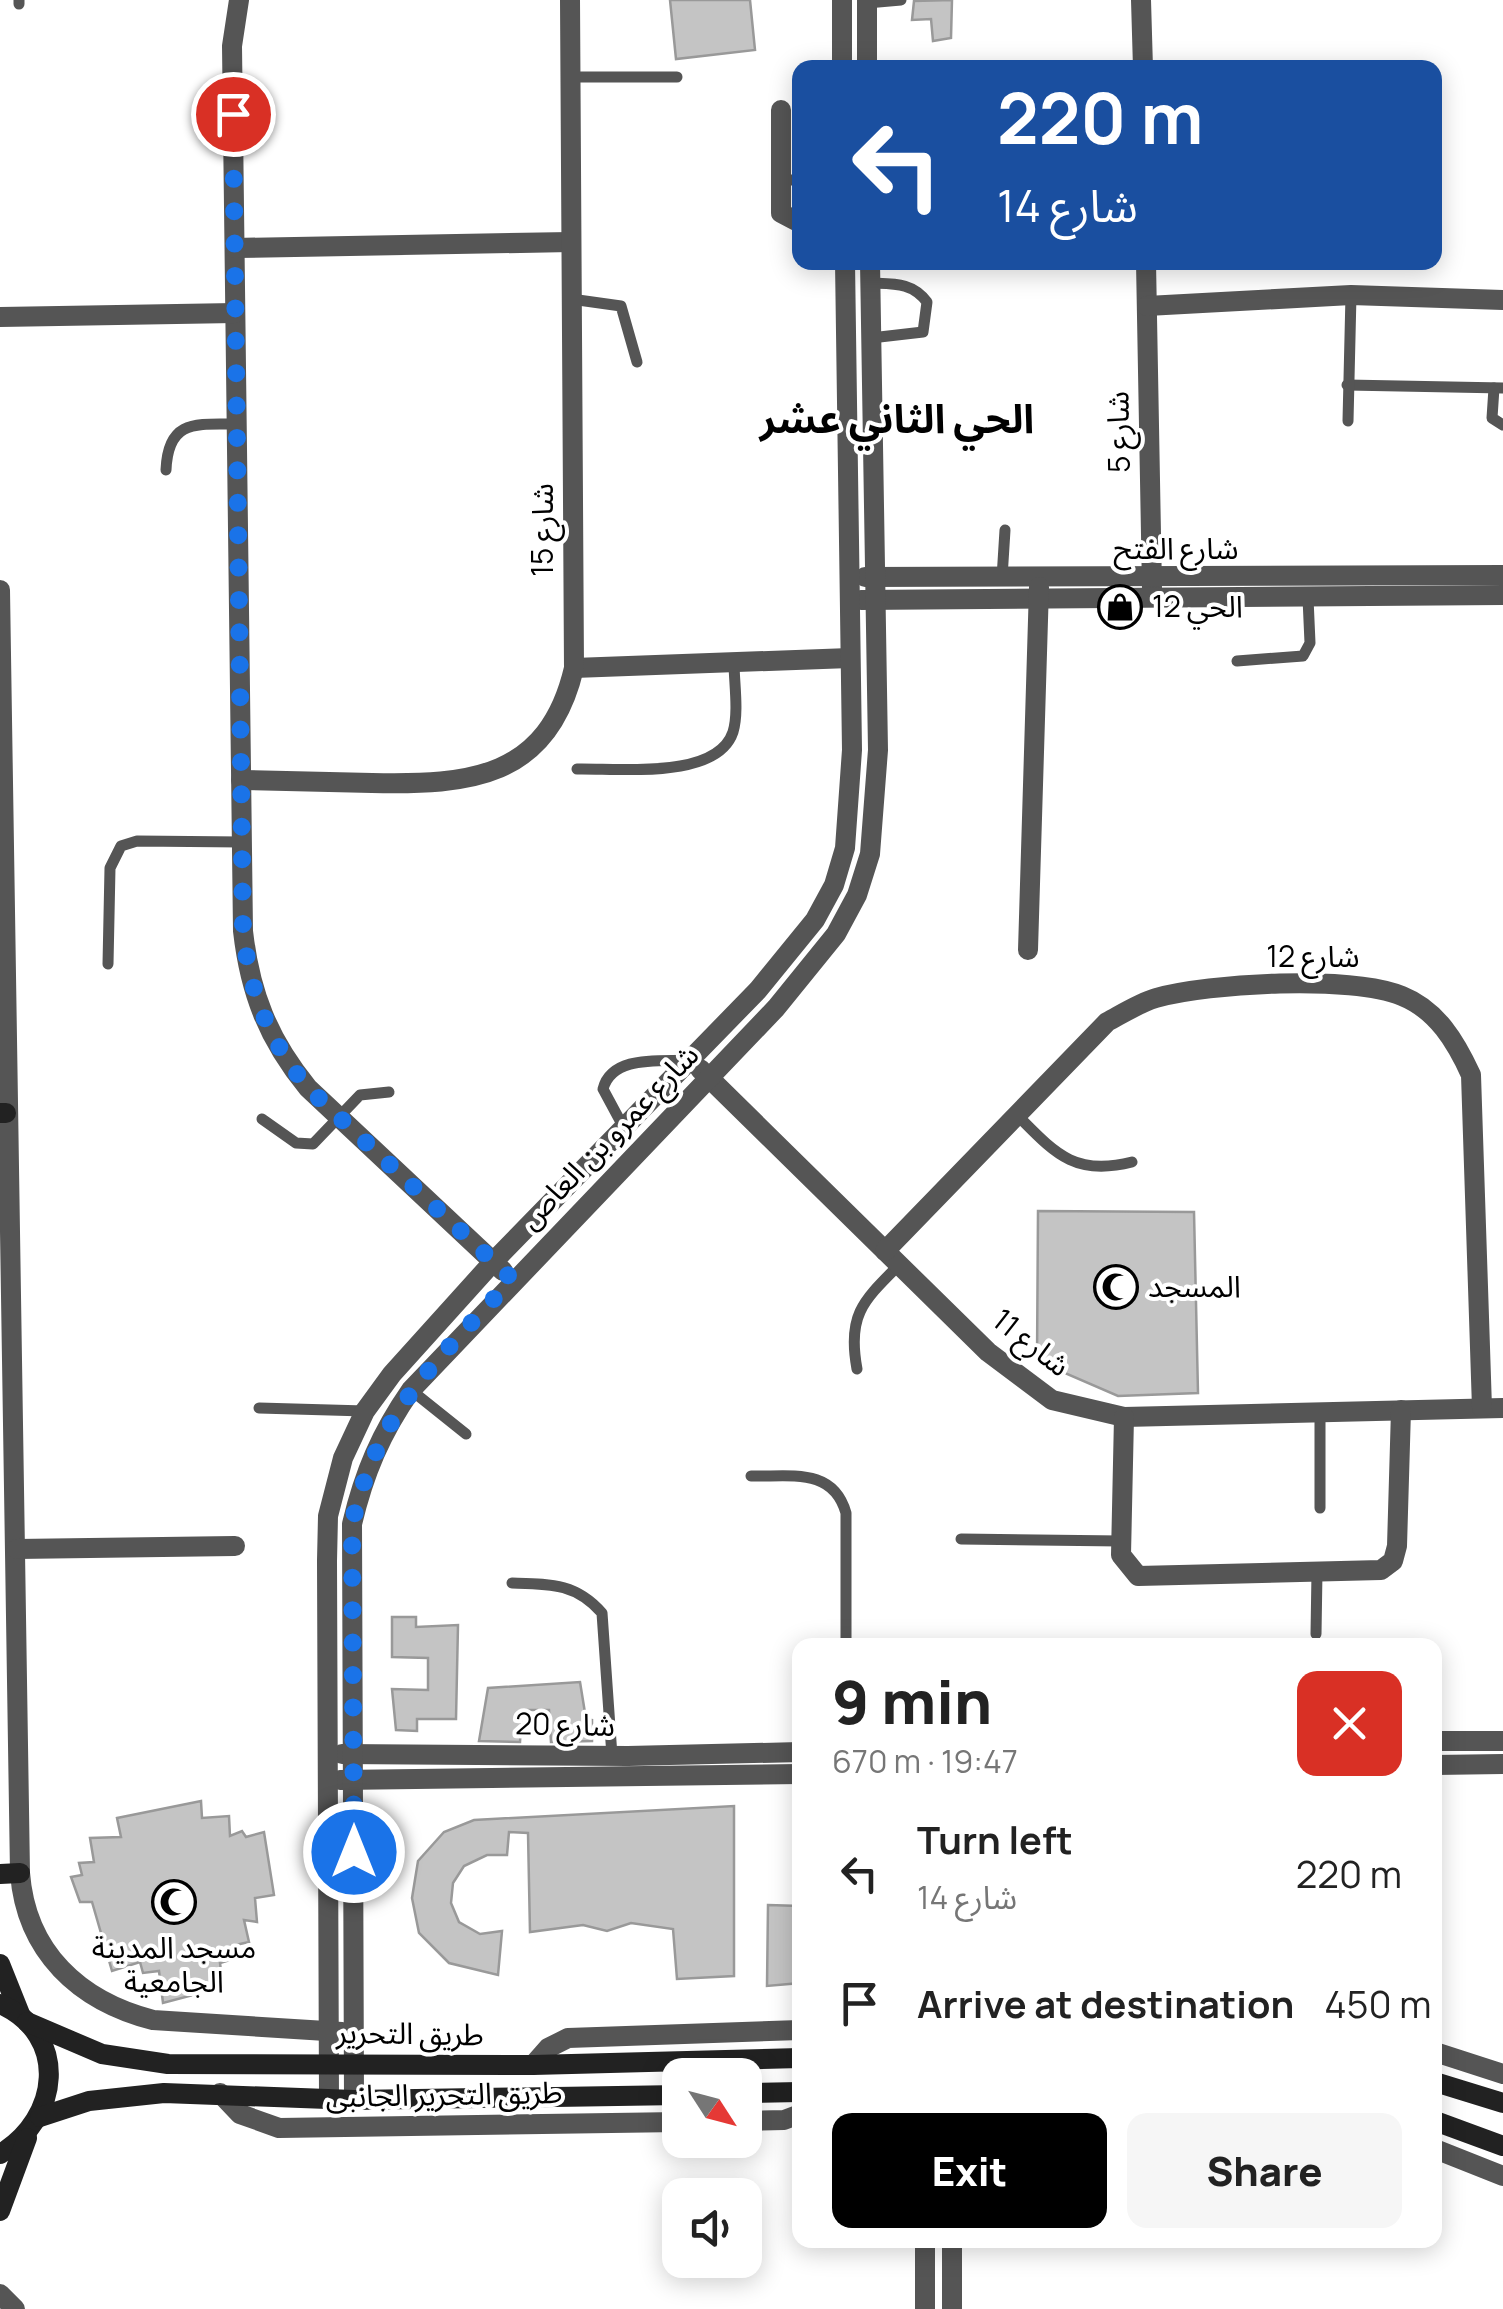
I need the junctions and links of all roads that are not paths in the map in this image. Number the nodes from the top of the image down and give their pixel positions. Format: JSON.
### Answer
{"nodes":[{"id":1,"x":239,"y":0,"type":"edge"},
{"id":2,"x":570,"y":0,"type":"edge"},
{"id":3,"x":842,"y":0,"type":"edge"},
{"id":4,"x":901,"y":0,"type":"edge"},
{"id":5,"x":1142,"y":0,"type":"edge"},
{"id":6,"x":867,"y":2,"type":"edge"},
{"id":7,"x":842,"y":60,"type":"edge"},
{"id":8,"x":868,"y":60,"type":"edge"},
{"id":9,"x":1143,"y":60,"type":"edge"},
{"id":10,"x":570,"y":77,"type":"junction"},
{"id":11,"x":676,"y":77,"type":"dead end"},
{"id":12,"x":781,"y":110,"type":"dead end"},
{"id":13,"x":790,"y":180,"type":"edge"},
{"id":14,"x":792,"y":219,"type":"edge"},
{"id":15,"x":571,"y":242,"type":"junction"},
{"id":16,"x":235,"y":248,"type":"junction"},
{"id":17,"x":845,"y":270,"type":"edge"},
{"id":18,"x":1146,"y":270,"type":"edge"},
{"id":19,"x":870,"y":273,"type":"edge"},
{"id":20,"x":1351,"y":295,"type":"junction"},
{"id":21,"x":572,"y":299,"type":"junction"},
{"id":22,"x":1503,"y":300,"type":"edge"},
{"id":23,"x":1147,"y":306,"type":"junction"},
{"id":24,"x":235,"y":313,"type":"junction"},
{"id":25,"x":0,"y":317,"type":"edge"},
{"id":26,"x":871,"y":338,"type":"junction"},
{"id":27,"x":637,"y":362,"type":"dead end"},
{"id":28,"x":1347,"y":385,"type":"junction"},
{"id":29,"x":1498,"y":388,"type":"edge"},
{"id":30,"x":1348,"y":421,"type":"dead end"},
{"id":31,"x":237,"y":424,"type":"junction"},
{"id":32,"x":1503,"y":425,"type":"edge"},
{"id":33,"x":166,"y":470,"type":"dead end"},
{"id":34,"x":1005,"y":530,"type":"dead end"},
{"id":35,"x":1503,"y":575,"type":"edge"},
{"id":36,"x":849,"y":577,"type":"junction"},
{"id":37,"x":874,"y":578,"type":"junction"},
{"id":38,"x":1002,"y":578,"type":"junction"},
{"id":39,"x":1039,"y":589,"type":"junction"},
{"id":40,"x":0,"y":590,"type":"edge"},
{"id":41,"x":1152,"y":590,"type":"junction"},
{"id":42,"x":1503,"y":595,"type":"edge"},
{"id":43,"x":1308,"y":598,"type":"junction"},
{"id":44,"x":849,"y":600,"type":"junction"},
{"id":45,"x":874,"y":600,"type":"junction"},
{"id":46,"x":850,"y":658,"type":"junction"},
{"id":47,"x":734,"y":662,"type":"junction"},
{"id":48,"x":1238,"y":662,"type":"dead end"},
{"id":49,"x":574,"y":668,"type":"junction"},
{"id":50,"x":577,"y":769,"type":"dead end"},
{"id":51,"x":241,"y":780,"type":"junction"},
{"id":52,"x":242,"y":842,"type":"junction"},
{"id":53,"x":1028,"y":950,"type":"dead end"},
{"id":54,"x":108,"y":964,"type":"dead end"},
{"id":55,"x":690,"y":1060,"type":"junction"},
{"id":56,"x":708,"y":1077,"type":"junction"},
{"id":57,"x":389,"y":1092,"type":"dead end"},
{"id":58,"x":3,"y":1113,"type":"edge"},
{"id":59,"x":1015,"y":1113,"type":"junction"},
{"id":60,"x":339,"y":1118,"type":"junction"},
{"id":61,"x":262,"y":1119,"type":"dead end"},
{"id":62,"x":624,"y":1128,"type":"junction"},
{"id":63,"x":1132,"y":1162,"type":"dead end"},
{"id":64,"x":892,"y":1258,"type":"junction"},
{"id":65,"x":493,"y":1262,"type":"junction"},
{"id":66,"x":512,"y":1279,"type":"junction"},
{"id":67,"x":857,"y":1369,"type":"dead end"},
{"id":68,"x":411,"y":1390,"type":"junction"},
{"id":69,"x":259,"y":1408,"type":"dead end"},
{"id":70,"x":1492,"y":1408,"type":"edge"},
{"id":71,"x":1400,"y":1410,"type":"junction"},
{"id":72,"x":365,"y":1411,"type":"junction"},
{"id":73,"x":1320,"y":1412,"type":"junction"},
{"id":74,"x":1124,"y":1417,"type":"junction"},
{"id":75,"x":466,"y":1434,"type":"dead end"},
{"id":76,"x":751,"y":1476,"type":"dead end"},
{"id":77,"x":1320,"y":1508,"type":"dead end"},
{"id":78,"x":961,"y":1539,"type":"dead end"},
{"id":79,"x":1121,"y":1541,"type":"junction"},
{"id":80,"x":235,"y":1546,"type":"dead end"},
{"id":81,"x":17,"y":1549,"type":"junction"},
{"id":82,"x":1317,"y":1572,"type":"junction"},
{"id":83,"x":512,"y":1583,"type":"dead end"},
{"id":84,"x":1316,"y":1634,"type":"dead end"},
{"id":85,"x":846,"y":1638,"type":"edge"},
{"id":86,"x":1442,"y":1740,"type":"edge"},
{"id":87,"x":1503,"y":1740,"type":"edge"},
{"id":88,"x":792,"y":1752,"type":"edge"},
{"id":89,"x":328,"y":1754,"type":"junction"},
{"id":90,"x":353,"y":1754,"type":"junction"},
{"id":91,"x":612,"y":1756,"type":"junction"},
{"id":92,"x":1503,"y":1764,"type":"edge"},
{"id":93,"x":1442,"y":1765,"type":"edge"},
{"id":94,"x":792,"y":1774,"type":"edge"},
{"id":95,"x":328,"y":1780,"type":"junction"},
{"id":96,"x":354,"y":1780,"type":"junction"},
{"id":97,"x":10,"y":1873,"type":"edge"},
{"id":98,"x":0,"y":1964,"type":"edge"},
{"id":99,"x":0,"y":2004,"type":"edge"},
{"id":100,"x":24,"y":2019,"type":"junction"},
{"id":101,"x":792,"y":2030,"type":"edge"},
{"id":102,"x":331,"y":2032,"type":"junction"},
{"id":103,"x":354,"y":2032,"type":"junction"},
{"id":104,"x":1442,"y":2054,"type":"edge"},
{"id":105,"x":792,"y":2058,"type":"edge"},
{"id":106,"x":330,"y":2062,"type":"junction"},
{"id":107,"x":355,"y":2062,"type":"junction"},
{"id":108,"x":533,"y":2066,"type":"junction"},
{"id":109,"x":1503,"y":2074,"type":"edge"},
{"id":110,"x":1442,"y":2084,"type":"edge"},
{"id":111,"x":792,"y":2092,"type":"edge"},
{"id":112,"x":220,"y":2093,"type":"junction"},
{"id":113,"x":762,"y":2093,"type":"edge"},
{"id":114,"x":662,"y":2095,"type":"edge"},
{"id":115,"x":330,"y":2099,"type":"junction"},
{"id":116,"x":354,"y":2100,"type":"junction"},
{"id":117,"x":1503,"y":2104,"type":"edge"},
{"id":118,"x":792,"y":2117,"type":"edge"},
{"id":119,"x":762,"y":2121,"type":"edge"},
{"id":120,"x":662,"y":2122,"type":"edge"},
{"id":121,"x":1442,"y":2123,"type":"edge"},
{"id":122,"x":35,"y":2124,"type":"junction"},
{"id":123,"x":1503,"y":2146,"type":"edge"},
{"id":124,"x":1442,"y":2152,"type":"edge"},
{"id":125,"x":0,"y":2154,"type":"edge"},
{"id":126,"x":1503,"y":2176,"type":"edge"},
{"id":127,"x":0,"y":2212,"type":"edge"},
{"id":128,"x":924,"y":2248,"type":"edge"},
{"id":129,"x":952,"y":2248,"type":"edge"},
{"id":130,"x":0,"y":2294,"type":"edge"},
{"id":131,"x":15,"y":2309,"type":"edge"},
{"id":132,"x":925,"y":2309,"type":"edge"},
{"id":133,"x":952,"y":2309,"type":"edge"}],
"edges":[{"from":1,"to":16,"type":"street"},
{"from":2,"to":10,"type":"street","name":"شارع 15"},
{"from":3,"to":7,"type":"street"},
{"from":4,"to":6,"type":"lane"},
{"from":5,"to":9,"type":"street"},
{"from":6,"to":8,"type":"street"},
{"from":10,"to":11,"type":"lane"},
{"from":10,"to":15,"type":"street","name":"شارع 15"},
{"from":12,"to":13,"type":"street"},
{"from":13,"to":14,"type":"street"},
{"from":15,"to":16,"type":"street"},
{"from":15,"to":21,"type":"street","name":"شارع 15"},
{"from":16,"to":24,"type":"street"},
{"from":17,"to":36,"type":"street","name":"شارع عمرو بن العاص"},
{"from":18,"to":23,"type":"street","name":"شارع 5"},
{"from":19,"to":26,"type":"street","name":"شارع عمرو بن العاص"},
{"from":19,"to":26,"type":"lane"},
{"from":20,"to":22,"type":"street"},
{"from":20,"to":23,"type":"street"},
{"from":20,"to":28,"type":"lane"},
{"from":21,"to":27,"type":"lane"},
{"from":21,"to":49,"type":"street","name":"شارع 15"},
{"from":23,"to":41,"type":"street","name":"شارع 5"},
{"from":24,"to":25,"type":"street"},
{"from":24,"to":31,"type":"street"},
{"from":26,"to":37,"type":"street","name":"شارع عمرو بن العاص"},
{"from":28,"to":29,"type":"lane"},
{"from":28,"to":30,"type":"lane"},
{"from":29,"to":32,"type":"lane"},
{"from":31,"to":33,"type":"lane"},
{"from":31,"to":51,"type":"street"},
{"from":34,"to":38,"type":"lane"},
{"from":35,"to":41,"type":"street","name":"شارع الفتح"},
{"from":36,"to":37,"type":"street","name":"شارع الفتح"},
{"from":36,"to":44,"type":"street","name":"شارع عمرو بن العاص"},
{"from":37,"to":38,"type":"street","name":"شارع الفتح"},
{"from":37,"to":45,"type":"street","name":"شارع عمرو بن العاص"},
{"from":38,"to":39,"type":"street","name":"شارع الفتح"},
{"from":39,"to":41,"type":"street","name":"شارع الفتح"},
{"from":39,"to":45,"type":"street","name":"شارع الفتح"},
{"from":39,"to":53,"type":"street"},
{"from":40,"to":58,"type":"street"},
{"from":41,"to":43,"type":"street","name":"شارع الفتح"},
{"from":42,"to":43,"type":"street","name":"شارع الفتح"},
{"from":43,"to":48,"type":"lane"},
{"from":44,"to":45,"type":"street","name":"شارع الفتح"},
{"from":44,"to":46,"type":"street","name":"شارع عمرو بن العاص"},
{"from":45,"to":56,"type":"street","name":"شارع عمرو بن العاص"},
{"from":46,"to":47,"type":"street"},
{"from":46,"to":55,"type":"street","name":"شارع عمرو بن العاص"},
{"from":47,"to":49,"type":"street"},
{"from":47,"to":50,"type":"lane"},
{"from":49,"to":51,"type":"street","name":"شارع 15"},
{"from":51,"to":52,"type":"street"},
{"from":52,"to":54,"type":"lane"},
{"from":52,"to":60,"type":"street"},
{"from":55,"to":56,"type":"street","name":"شارع 11"},
{"from":55,"to":62,"type":"street","name":"شارع عمرو بن العاص"},
{"from":55,"to":62,"type":"lane"},
{"from":56,"to":64,"type":"street","name":"شارع 11"},
{"from":56,"to":66,"type":"street","name":"شارع عمرو بن العاص"},
{"from":57,"to":60,"type":"lane"},
{"from":58,"to":81,"type":"street"},
{"from":59,"to":63,"type":"lane"},
{"from":59,"to":64,"type":"street","name":"شارع 12"},
{"from":59,"to":70,"type":"street","name":"شارع 12"},
{"from":60,"to":61,"type":"lane"},
{"from":60,"to":65,"type":"street"},
{"from":62,"to":65,"type":"street","name":"شارع عمرو بن العاص"},
{"from":64,"to":67,"type":"lane"},
{"from":64,"to":74,"type":"street","name":"شارع 11"},
{"from":65,"to":66,"type":"street"},
{"from":65,"to":72,"type":"street","name":"شارع عمرو بن العاص"},
{"from":66,"to":68,"type":"street","name":"شارع عمرو بن العاص"},
{"from":68,"to":75,"type":"lane"},
{"from":68,"to":90,"type":"street","name":"شارع عمرو بن العاص"},
{"from":69,"to":72,"type":"lane"},
{"from":70,"to":71,"type":"street","name":"شارع 11"},
{"from":71,"to":73,"type":"street","name":"شارع 11"},
{"from":71,"to":82,"type":"street"},
{"from":72,"to":89,"type":"street","name":"شارع عمرو بن العاص"},
{"from":73,"to":74,"type":"street","name":"شارع 11"},
{"from":73,"to":77,"type":"lane"},
{"from":74,"to":79,"type":"street"},
{"from":76,"to":85,"type":"lane"},
{"from":78,"to":79,"type":"lane"},
{"from":79,"to":82,"type":"street"},
{"from":80,"to":81,"type":"street"},
{"from":81,"to":97,"type":"street"},
{"from":82,"to":84,"type":"lane"},
{"from":83,"to":91,"type":"lane"},
{"from":86,"to":87,"type":"street"},
{"from":88,"to":91,"type":"street","name":"شارع 20"},
{"from":89,"to":90,"type":"street","name":"شارع 20"},
{"from":89,"to":95,"type":"street","name":"شارع عمرو بن العاص"},
{"from":90,"to":91,"type":"street","name":"شارع 20"},
{"from":90,"to":96,"type":"street","name":"شارع عمرو بن العاص"},
{"from":92,"to":93,"type":"street"},
{"from":94,"to":96,"type":"street","name":"شارع 20"},
{"from":95,"to":96,"type":"street","name":"شارع 20"},
{"from":95,"to":102,"type":"street","name":"شارع عمرو بن العاص"},
{"from":96,"to":103,"type":"street","name":"شارع عمرو بن العاص"},
{"from":97,"to":102,"type":"street"},
{"from":98,"to":100,"type":"street"},
{"from":99,"to":100,"type":"street","name":"طريق التحرير"},
{"from":100,"to":106,"type":"street","name":"طريق التحرير"},
{"from":100,"to":122,"type":"street"},
{"from":101,"to":108,"type":"street","name":"طريق التحرير الجانبى"},
{"from":102,"to":103,"type":"street"},
{"from":102,"to":106,"type":"street","name":"شارع عمرو بن العاص"},
{"from":103,"to":107,"type":"street","name":"شارع عمرو بن العاص"},
{"from":104,"to":109,"type":"street"},
{"from":105,"to":108,"type":"street","name":"طريق التحرير"},
{"from":106,"to":107,"type":"street","name":"طريق التحرير"},
{"from":106,"to":115,"type":"street","name":"شارع عمرو بن العاص"},
{"from":107,"to":108,"type":"street","name":"طريق التحرير"},
{"from":107,"to":116,"type":"street","name":"شارع عمرو بن العاص"},
{"from":110,"to":117,"type":"street"},
{"from":111,"to":113,"type":"street"},
{"from":112,"to":115,"type":"street"},
{"from":112,"to":120,"type":"street","name":"طريق التحرير الجانبى"},
{"from":112,"to":122,"type":"street"},
{"from":114,"to":116,"type":"street"},
{"from":115,"to":116,"type":"street"},
{"from":118,"to":119,"type":"street"},
{"from":121,"to":123,"type":"street"},
{"from":122,"to":125,"type":"street"},
{"from":122,"to":127,"type":"street"},
{"from":124,"to":126,"type":"street"},
{"from":128,"to":132,"type":"street"},
{"from":129,"to":133,"type":"street"},
{"from":130,"to":131,"type":"street"}]}
